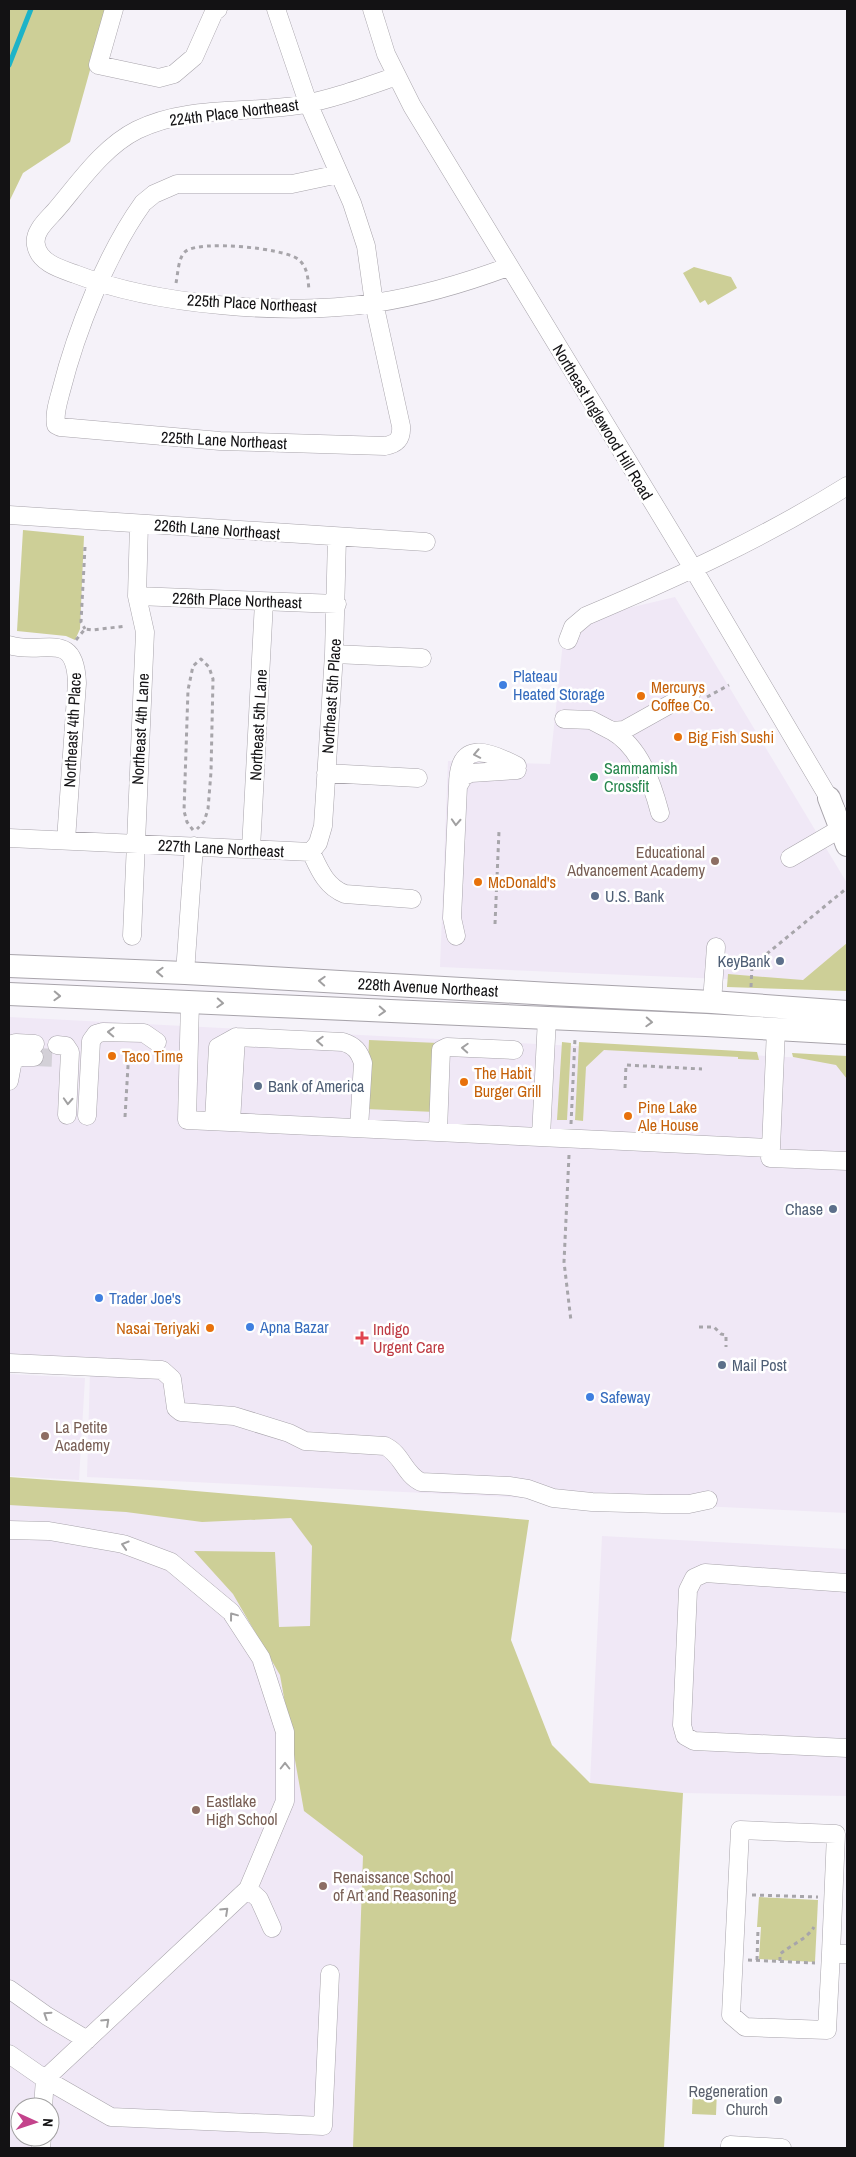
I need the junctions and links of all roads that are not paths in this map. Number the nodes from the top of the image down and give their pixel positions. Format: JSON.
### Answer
{"nodes":[{"id":1,"x":114,"y":9,"type":"edge"},
{"id":2,"x":218,"y":9,"type":"edge"},
{"id":3,"x":276,"y":9,"type":"edge"},
{"id":4,"x":372,"y":9,"type":"edge"},
{"id":5,"x":397,"y":76,"type":"junction"},
{"id":6,"x":308,"y":103,"type":"junction"},
{"id":7,"x":339,"y":174,"type":"junction"},
{"id":8,"x":36,"y":246,"type":"joint"},
{"id":9,"x":508,"y":267,"type":"junction"},
{"id":10,"x":98,"y":283,"type":"junction"},
{"id":11,"x":374,"y":303,"type":"junction"},
{"id":12,"x":847,"y":486,"type":"edge"},
{"id":13,"x":9,"y":515,"type":"edge"},
{"id":14,"x":139,"y":524,"type":"junction"},
{"id":15,"x":337,"y":537,"type":"junction"},
{"id":16,"x":426,"y":542,"type":"dead end"},
{"id":17,"x":694,"y":570,"type":"junction"},
{"id":18,"x":137,"y":596,"type":"junction"},
{"id":19,"x":264,"y":602,"type":"junction"},
{"id":20,"x":336,"y":604,"type":"junction"},
{"id":21,"x":568,"y":640,"type":"dead end"},
{"id":22,"x":9,"y":645,"type":"edge"},
{"id":23,"x":334,"y":654,"type":"junction"},
{"id":24,"x":422,"y":658,"type":"dead end"},
{"id":25,"x":692,"y":692,"type":"dead end"},
{"id":26,"x":564,"y":719,"type":"dead end"},
{"id":27,"x":612,"y":731,"type":"junction"},
{"id":28,"x":517,"y":768,"type":"dead end"},
{"id":29,"x":326,"y":773,"type":"junction"},
{"id":30,"x":418,"y":778,"type":"dead end"},
{"id":31,"x":828,"y":798,"type":"joint"},
{"id":32,"x":660,"y":813,"type":"dead end"},
{"id":33,"x":845,"y":832,"type":"edge"},
{"id":34,"x":195,"y":835,"type":"junction"},
{"id":35,"x":9,"y":838,"type":"edge"},
{"id":36,"x":66,"y":840,"type":"junction"},
{"id":37,"x":136,"y":844,"type":"junction"},
{"id":38,"x":251,"y":849,"type":"junction"},
{"id":39,"x":311,"y":852,"type":"junction"},
{"id":40,"x":790,"y":858,"type":"dead end"},
{"id":41,"x":412,"y":899,"type":"dead end"},
{"id":42,"x":132,"y":936,"type":"dead end"},
{"id":43,"x":456,"y":936,"type":"dead end"},
{"id":44,"x":716,"y":948,"type":"dead end"},
{"id":45,"x":9,"y":966,"type":"edge"},
{"id":46,"x":185,"y":973,"type":"junction"},
{"id":47,"x":280,"y":979,"type":"junction"},
{"id":48,"x":9,"y":994,"type":"edge"},
{"id":49,"x":552,"y":994,"type":"junction"},
{"id":50,"x":670,"y":999,"type":"junction"},
{"id":51,"x":190,"y":1002,"type":"junction"},
{"id":52,"x":712,"y":1002,"type":"junction"},
{"id":53,"x":847,"y":1012,"type":"edge"},
{"id":54,"x":467,"y":1014,"type":"junction"},
{"id":55,"x":547,"y":1018,"type":"junction"},
{"id":56,"x":776,"y":1029,"type":"junction"},
{"id":57,"x":847,"y":1033,"type":"edge"},
{"id":58,"x":236,"y":1038,"type":"junction"},
{"id":59,"x":157,"y":1042,"type":"dead end"},
{"id":60,"x":9,"y":1045,"type":"edge"},
{"id":61,"x":514,"y":1050,"type":"dead end"},
{"id":62,"x":61,"y":1056,"type":"dead end"},
{"id":63,"x":9,"y":1081,"type":"edge"},
{"id":64,"x":67,"y":1115,"type":"dead end"},
{"id":65,"x":87,"y":1116,"type":"dead end"},
{"id":66,"x":227,"y":1122,"type":"junction"},
{"id":67,"x":359,"y":1128,"type":"junction"},
{"id":68,"x":438,"y":1131,"type":"junction"},
{"id":69,"x":541,"y":1136,"type":"junction"},
{"id":70,"x":770,"y":1158,"type":"dead end"},
{"id":71,"x":847,"y":1161,"type":"edge"},
{"id":72,"x":9,"y":1363,"type":"edge"},
{"id":73,"x":708,"y":1500,"type":"dead end"},
{"id":74,"x":9,"y":1530,"type":"edge"},
{"id":75,"x":847,"y":1583,"type":"edge"},
{"id":76,"x":847,"y":1748,"type":"edge"},
{"id":77,"x":248,"y":1889,"type":"junction"},
{"id":78,"x":272,"y":1928,"type":"dead end"},
{"id":79,"x":832,"y":1954,"type":"edge"},
{"id":80,"x":330,"y":1974,"type":"dead end"},
{"id":81,"x":9,"y":1989,"type":"edge"},
{"id":82,"x":87,"y":2040,"type":"junction"},
{"id":83,"x":9,"y":2054,"type":"edge"},
{"id":84,"x":45,"y":2079,"type":"junction"},
{"id":85,"x":44,"y":2097,"type":"edge"},
{"id":86,"x":730,"y":2148,"type":"edge"},
{"id":87,"x":782,"y":2148,"type":"edge"}],
"edges":[{"from":1,"to":2,"type":"street"},
{"from":3,"to":6,"type":"street"},
{"from":4,"to":5,"type":"street","name":"Northeast Inglewood Hill Road"},
{"from":5,"to":6,"type":"street","name":"224th Place Northeast"},
{"from":5,"to":9,"type":"street","name":"Northeast Inglewood Hill Road"},
{"from":6,"to":7,"type":"street"},
{"from":6,"to":8,"type":"street","name":"224th Place Northeast"},
{"from":7,"to":10,"type":"street"},
{"from":7,"to":11,"type":"street"},
{"from":8,"to":10,"type":"street","name":"225th Place Northeast"},
{"from":9,"to":11,"type":"street","name":"225th Place Northeast"},
{"from":9,"to":17,"type":"street","name":"Northeast Inglewood Hill Road"},
{"from":10,"to":11,"type":"street","name":"225th Place Northeast"},
{"from":10,"to":11,"type":"street","name":"225th Lane Northeast"},
{"from":12,"to":17,"type":"street"},
{"from":13,"to":14,"type":"street","name":"226th Lane Northeast"},
{"from":14,"to":15,"type":"street","name":"226th Lane Northeast"},
{"from":14,"to":18,"type":"street","name":"Northeast 4th Lane"},
{"from":15,"to":16,"type":"street","name":"226th Lane Northeast"},
{"from":15,"to":20,"type":"street","name":"Northeast 5th Place"},
{"from":17,"to":21,"type":"street"},
{"from":17,"to":31,"type":"street","name":"Northeast Inglewood Hill Road"},
{"from":18,"to":19,"type":"street","name":"226th Place Northeast"},
{"from":18,"to":37,"type":"street","name":"Northeast 4th Lane"},
{"from":19,"to":20,"type":"street","name":"226th Place Northeast"},
{"from":19,"to":38,"type":"street","name":"Northeast 5th Lane"},
{"from":20,"to":23,"type":"street","name":"Northeast 5th Place"},
{"from":22,"to":36,"type":"street","name":"Northeast 4th Place"},
{"from":23,"to":24,"type":"street"},
{"from":23,"to":29,"type":"street","name":"Northeast 5th Place"},
{"from":25,"to":27,"type":"street"},
{"from":26,"to":27,"type":"street"},
{"from":27,"to":32,"type":"street"},
{"from":28,"to":43,"type":"street","one_way":true},
{"from":29,"to":30,"type":"street"},
{"from":29,"to":39,"type":"street","name":"Northeast 5th Place"},
{"from":31,"to":33,"type":"main road"},
{"from":33,"to":40,"type":"street"},
{"from":34,"to":37,"type":"street","name":"227th Lane Northeast"},
{"from":34,"to":38,"type":"street","name":"227th Lane Northeast"},
{"from":34,"to":46,"type":"street"},
{"from":35,"to":36,"type":"street","name":"227th Lane Northeast"},
{"from":36,"to":37,"type":"street","name":"227th Lane Northeast"},
{"from":37,"to":42,"type":"street","name":"Northeast 4th Lane"},
{"from":38,"to":39,"type":"street","name":"227th Lane Northeast"},
{"from":39,"to":41,"type":"street"},
{"from":44,"to":52,"type":"street"},
{"from":46,"to":45,"type":"main road","name":"228th Avenue Northeast","one_way":true},
{"from":46,"to":47,"type":"main road","name":"228th Avenue Northeast"},
{"from":49,"to":47,"type":"main road","name":"228th Avenue Northeast","one_way":true},
{"from":47,"to":51,"type":"main road"},
{"from":48,"to":51,"type":"main road","name":"228th Avenue Northeast","one_way":true},
{"from":49,"to":50,"type":"main road","name":"228th Avenue Northeast"},
{"from":49,"to":54,"type":"main road"},
{"from":50,"to":52,"type":"main road","name":"228th Avenue Northeast"},
{"from":50,"to":55,"type":"main road"},
{"from":51,"to":54,"type":"main road","name":"228th Avenue Northeast","one_way":true},
{"from":51,"to":66,"type":"street"},
{"from":52,"to":53,"type":"main road","name":"228th Avenue Northeast"},
{"from":54,"to":55,"type":"main road","name":"228th Avenue Northeast"},
{"from":55,"to":56,"type":"main road","name":"228th Avenue Northeast","one_way":true},
{"from":55,"to":69,"type":"street"},
{"from":56,"to":57,"type":"main road","name":"228th Avenue Northeast"},
{"from":56,"to":69,"type":"street"},
{"from":58,"to":66,"type":"street"},
{"from":58,"to":66,"type":"street"},
{"from":67,"to":58,"type":"street","one_way":true},
{"from":59,"to":65,"type":"street","one_way":true},
{"from":60,"to":63,"type":"street"},
{"from":61,"to":68,"type":"street","one_way":true},
{"from":62,"to":64,"type":"street","one_way":true},
{"from":66,"to":67,"type":"street"},
{"from":67,"to":68,"type":"street"},
{"from":68,"to":69,"type":"street"},
{"from":70,"to":71,"type":"street"},
{"from":72,"to":73,"type":"street"},
{"from":77,"to":74,"type":"street","one_way":true},
{"from":75,"to":76,"type":"street"},
{"from":77,"to":78,"type":"street"},
{"from":82,"to":77,"type":"street","one_way":true},
{"from":79,"to":79,"type":"street"},
{"from":80,"to":84,"type":"street"},
{"from":82,"to":81,"type":"street","one_way":true},
{"from":82,"to":84,"type":"street"},
{"from":83,"to":84,"type":"street"},
{"from":84,"to":85,"type":"street"},
{"from":86,"to":87,"type":"street"}]}
